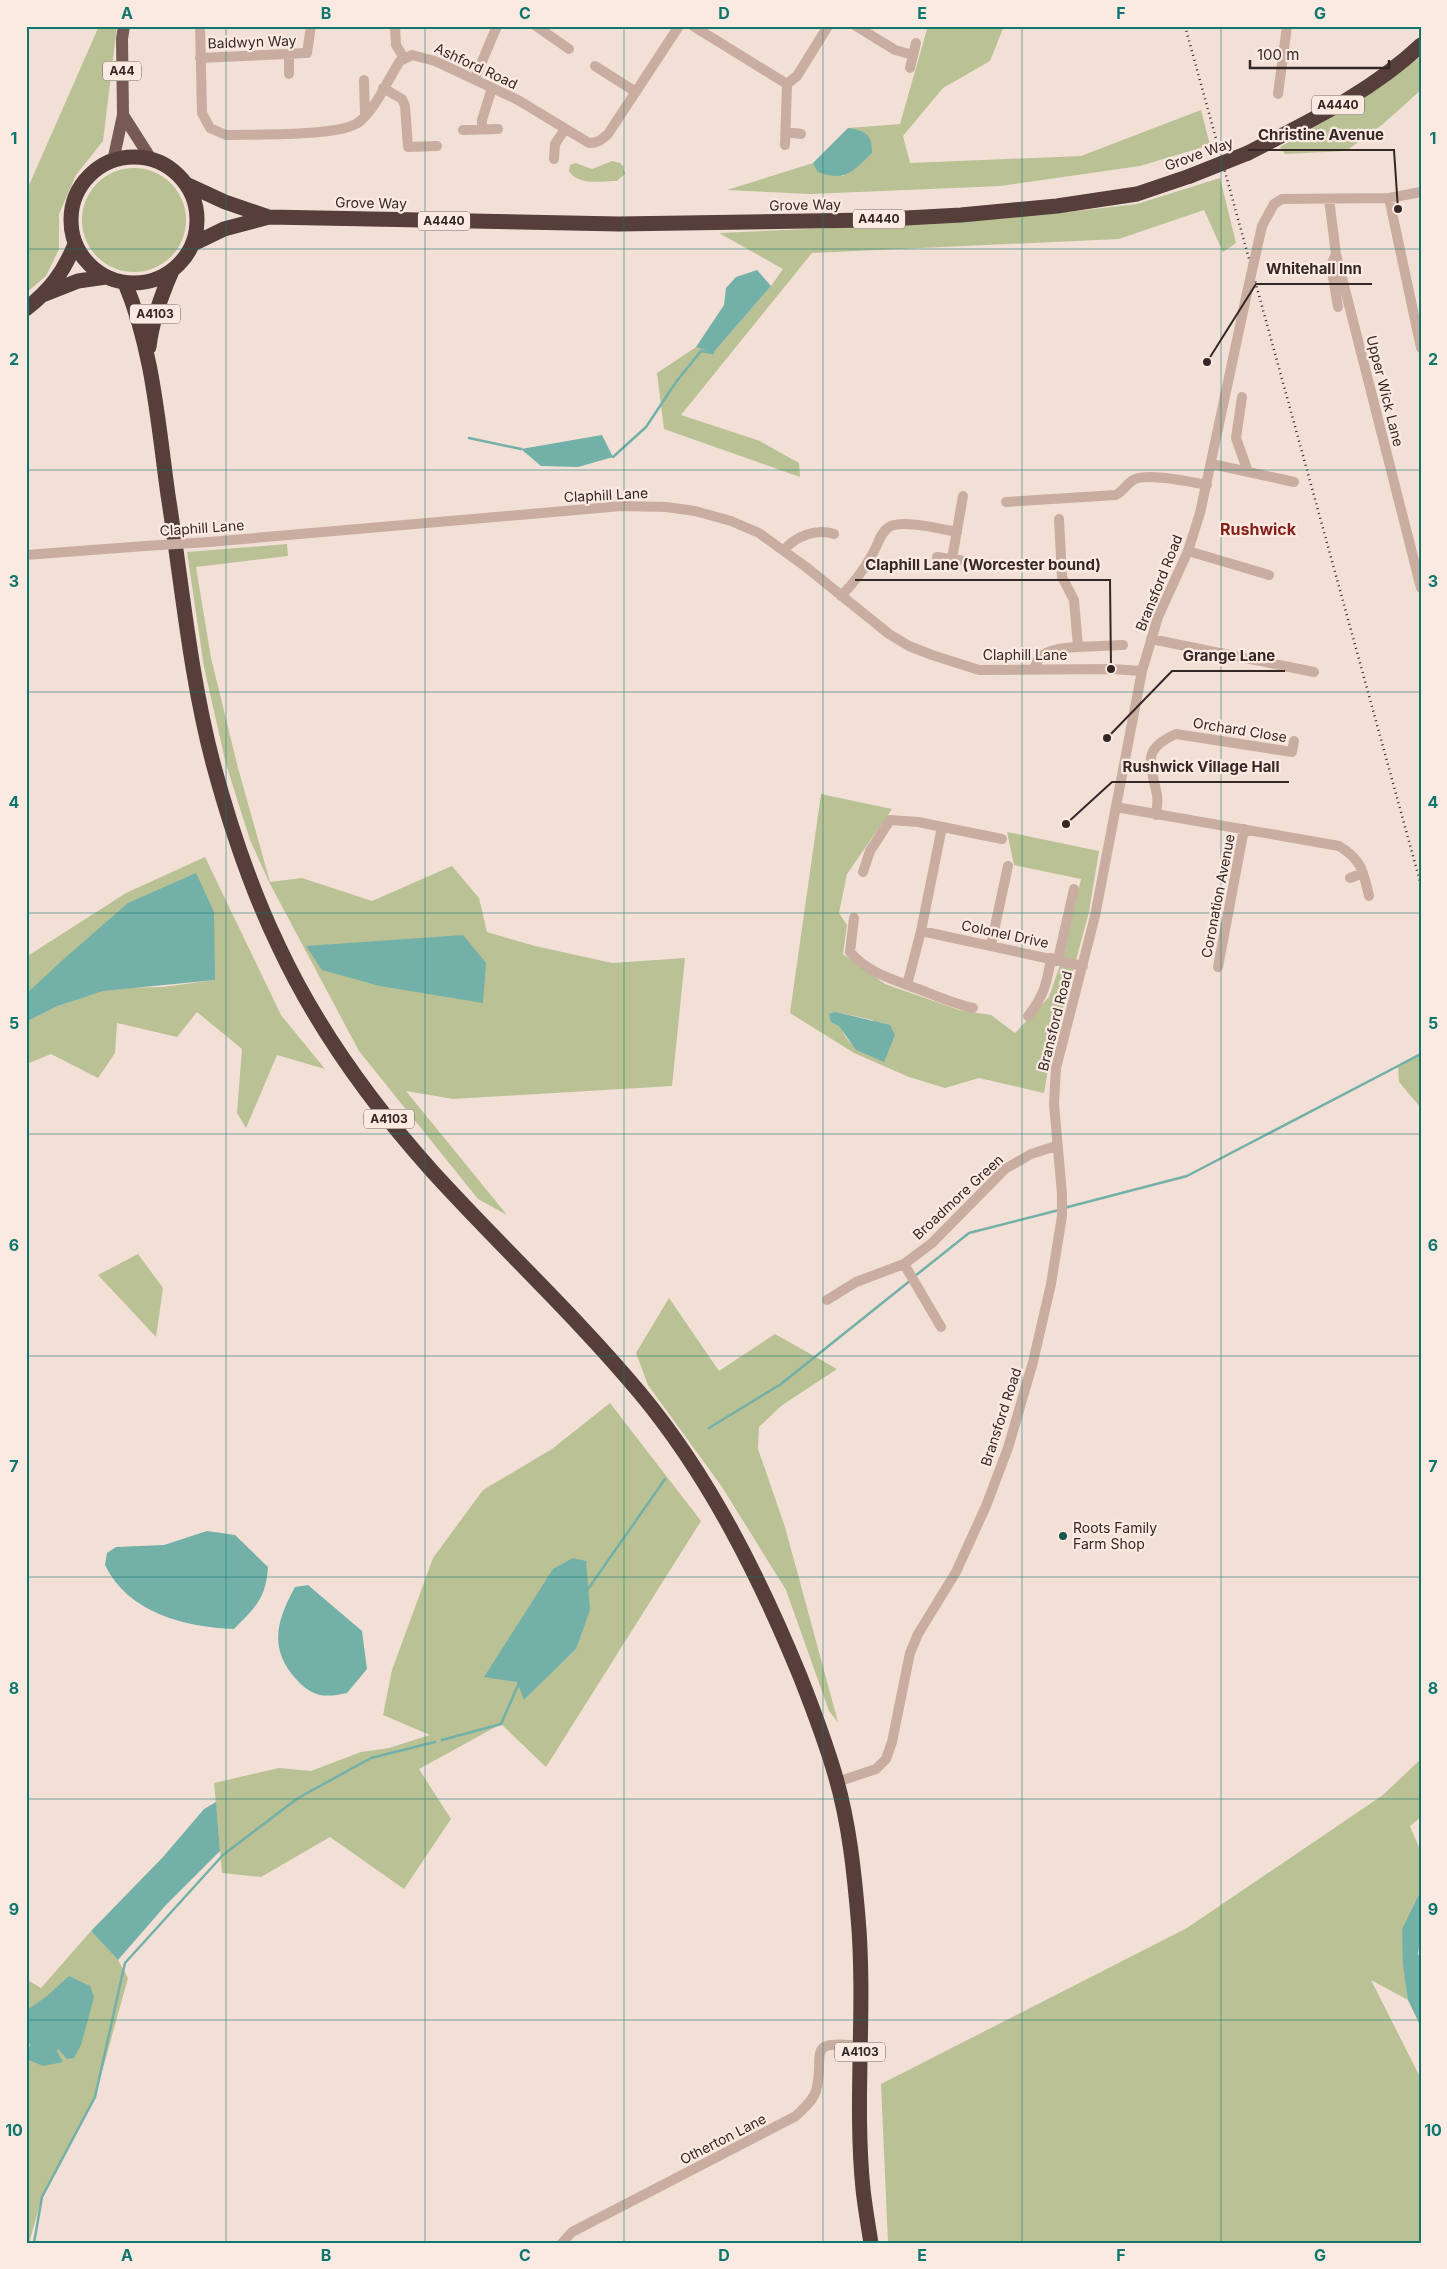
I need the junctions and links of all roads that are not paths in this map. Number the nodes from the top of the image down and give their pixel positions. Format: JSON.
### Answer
{"nodes":[{"id":1,"x":124,"y":26,"type":"edge"},
{"id":2,"x":200,"y":26,"type":"edge"},
{"id":3,"x":311,"y":26,"type":"edge"},
{"id":4,"x":396,"y":26,"type":"edge"},
{"id":5,"x":497,"y":26,"type":"edge"},
{"id":6,"x":536,"y":26,"type":"edge"},
{"id":7,"x":679,"y":26,"type":"edge"},
{"id":8,"x":693,"y":26,"type":"edge"},
{"id":9,"x":828,"y":26,"type":"edge"},
{"id":10,"x":856,"y":26,"type":"edge"},
{"id":11,"x":1288,"y":26,"type":"edge"},
{"id":12,"x":916,"y":43,"type":"dead end"},
{"id":13,"x":1421,"y":45,"type":"edge"},
{"id":14,"x":569,"y":49,"type":"dead end"},
{"id":15,"x":289,"y":55,"type":"junction"},
{"id":16,"x":913,"y":55,"type":"junction"},
{"id":17,"x":200,"y":58,"type":"junction"},
{"id":18,"x":404,"y":58,"type":"junction"},
{"id":19,"x":595,"y":66,"type":"dead end"},
{"id":20,"x":910,"y":68,"type":"dead end"},
{"id":21,"x":290,"y":74,"type":"dead end"},
{"id":22,"x":475,"y":78,"type":"junction"},
{"id":23,"x":364,"y":80,"type":"dead end"},
{"id":24,"x":787,"y":84,"type":"junction"},
{"id":25,"x":383,"y":88,"type":"junction"},
{"id":26,"x":492,"y":88,"type":"junction"},
{"id":27,"x":636,"y":92,"type":"junction"},
{"id":28,"x":1278,"y":94,"type":"dead end"},
{"id":29,"x":123,"y":115,"type":"junction"},
{"id":30,"x":365,"y":116,"type":"junction"},
{"id":31,"x":482,"y":128,"type":"junction"},
{"id":32,"x":498,"y":129,"type":"dead end"},
{"id":33,"x":565,"y":129,"type":"junction"},
{"id":34,"x":463,"y":130,"type":"dead end"},
{"id":35,"x":786,"y":132,"type":"junction"},
{"id":36,"x":801,"y":134,"type":"dead end"},
{"id":37,"x":785,"y":145,"type":"dead end"},
{"id":38,"x":437,"y":146,"type":"dead end"},
{"id":39,"x":151,"y":159,"type":"junction"},
{"id":40,"x":554,"y":159,"type":"dead end"},
{"id":41,"x":113,"y":161,"type":"junction"},
{"id":42,"x":186,"y":184,"type":"junction"},
{"id":43,"x":1421,"y":192,"type":"edge"},
{"id":44,"x":1389,"y":198,"type":"junction"},
{"id":45,"x":1329,"y":199,"type":"junction"},
{"id":46,"x":269,"y":217,"type":"junction"},
{"id":47,"x":75,"y":244,"type":"junction"},
{"id":48,"x":192,"y":244,"type":"junction"},
{"id":49,"x":1336,"y":254,"type":"junction"},
{"id":50,"x":172,"y":271,"type":"junction"},
{"id":51,"x":106,"y":277,"type":"junction"},
{"id":52,"x":125,"y":283,"type":"junction"},
{"id":53,"x":44,"y":294,"type":"junction"},
{"id":54,"x":1338,"y":307,"type":"dead end"},
{"id":55,"x":26,"y":308,"type":"edge"},
{"id":56,"x":1421,"y":348,"type":"edge"},
{"id":57,"x":148,"y":358,"type":"junction"},
{"id":58,"x":1242,"y":397,"type":"dead end"},
{"id":59,"x":1212,"y":464,"type":"junction"},
{"id":60,"x":1248,"y":472,"type":"junction"},
{"id":61,"x":1294,"y":482,"type":"dead end"},
{"id":62,"x":1206,"y":484,"type":"junction"},
{"id":63,"x":963,"y":496,"type":"dead end"},
{"id":64,"x":1006,"y":502,"type":"dead end"},
{"id":65,"x":1059,"y":519,"type":"dead end"},
{"id":66,"x":957,"y":532,"type":"junction"},
{"id":67,"x":834,"y":534,"type":"dead end"},
{"id":68,"x":784,"y":550,"type":"junction"},
{"id":69,"x":1188,"y":550,"type":"junction"},
{"id":70,"x":26,"y":555,"type":"edge"},
{"id":71,"x":937,"y":557,"type":"dead end"},
{"id":72,"x":952,"y":559,"type":"junction"},
{"id":73,"x":965,"y":561,"type":"dead end"},
{"id":74,"x":1269,"y":575,"type":"dead end"},
{"id":75,"x":1421,"y":588,"type":"edge"},
{"id":76,"x":841,"y":596,"type":"junction"},
{"id":77,"x":1150,"y":639,"type":"junction"},
{"id":78,"x":1122,"y":645,"type":"dead end"},
{"id":79,"x":1078,"y":647,"type":"junction"},
{"id":80,"x":1035,"y":669,"type":"junction"},
{"id":81,"x":1142,"y":671,"type":"junction"},
{"id":82,"x":1314,"y":672,"type":"dead end"},
{"id":83,"x":1294,"y":741,"type":"dead end"},
{"id":84,"x":1116,"y":807,"type":"junction"},
{"id":85,"x":1156,"y":815,"type":"junction"},
{"id":86,"x":942,"y":827,"type":"junction"},
{"id":87,"x":1244,"y":829,"type":"junction"},
{"id":88,"x":1002,"y":839,"type":"dead end"},
{"id":89,"x":1008,"y":866,"type":"dead end"},
{"id":90,"x":863,"y":872,"type":"dead end"},
{"id":91,"x":1363,"y":873,"type":"junction"},
{"id":92,"x":1350,"y":878,"type":"dead end"},
{"id":93,"x":1074,"y":889,"type":"dead end"},
{"id":94,"x":1369,"y":896,"type":"dead end"},
{"id":95,"x":854,"y":918,"type":"dead end"},
{"id":96,"x":921,"y":931,"type":"junction"},
{"id":97,"x":991,"y":945,"type":"junction"},
{"id":98,"x":1055,"y":958,"type":"junction"},
{"id":99,"x":1083,"y":966,"type":"junction"},
{"id":100,"x":1218,"y":967,"type":"dead end"},
{"id":101,"x":908,"y":985,"type":"junction"},
{"id":102,"x":973,"y":1008,"type":"dead end"},
{"id":103,"x":1028,"y":1016,"type":"dead end"},
{"id":104,"x":1056,"y":1146,"type":"junction"},
{"id":105,"x":904,"y":1264,"type":"junction"},
{"id":106,"x":827,"y":1300,"type":"dead end"},
{"id":107,"x":941,"y":1326,"type":"dead end"},
{"id":108,"x":838,"y":1782,"type":"junction"},
{"id":109,"x":860,"y":2046,"type":"junction"},
{"id":110,"x":562,"y":2243,"type":"edge"},
{"id":111,"x":871,"y":2243,"type":"edge"}],
"edges":[{"from":1,"to":29,"type":"main road","number":"A44"},
{"from":2,"to":17,"type":"street"},
{"from":3,"to":15,"type":"street","name":"Baldwyn Way"},
{"from":4,"to":18,"type":"street"},
{"from":5,"to":22,"type":"street"},
{"from":6,"to":14,"type":"street"},
{"from":7,"to":27,"type":"street","name":"Ashford Road"},
{"from":8,"to":24,"type":"street"},
{"from":9,"to":24,"type":"street"},
{"from":10,"to":16,"type":"street"},
{"from":11,"to":28,"type":"street"},
{"from":12,"to":16,"type":"street"},
{"from":13,"to":46,"type":"highway","name":"Grove Way","number":"A4440","bridge":true},
{"from":15,"to":17,"type":"street","name":"Baldwyn Way"},
{"from":15,"to":21,"type":"street"},
{"from":16,"to":20,"type":"street"},
{"from":17,"to":30,"type":"street"},
{"from":18,"to":22,"type":"street","name":"Ashford Road"},
{"from":18,"to":25,"type":"street"},
{"from":19,"to":27,"type":"street"},
{"from":22,"to":26,"type":"street","name":"Ashford Road"},
{"from":23,"to":30,"type":"street"},
{"from":24,"to":35,"type":"street"},
{"from":25,"to":30,"type":"street"},
{"from":25,"to":38,"type":"street"},
{"from":26,"to":31,"type":"street"},
{"from":26,"to":33,"type":"street","name":"Ashford Road"},
{"from":27,"to":33,"type":"street","name":"Ashford Road"},
{"from":29,"to":39,"type":"main road"},
{"from":29,"to":41,"type":"main road","number":"A44"},
{"from":31,"to":32,"type":"street"},
{"from":31,"to":34,"type":"street"},
{"from":33,"to":40,"type":"street"},
{"from":35,"to":36,"type":"street"},
{"from":35,"to":37,"type":"street"},
{"from":39,"to":41,"type":"highway"},
{"from":39,"to":42,"type":"highway"},
{"from":41,"to":47,"type":"highway"},
{"from":42,"to":46,"type":"highway","name":"Grove Way","number":"A4440"},
{"from":42,"to":48,"type":"highway"},
{"from":43,"to":44,"type":"street"},
{"from":44,"to":45,"type":"street"},
{"from":44,"to":56,"type":"street"},
{"from":45,"to":49,"type":"street","name":"Upper Wick Lane"},
{"from":45,"to":59,"type":"street","name":"Bransford Road","bridge":true},
{"from":46,"to":48,"type":"highway","name":"Grove Way","number":"A4440"},
{"from":47,"to":51,"type":"highway"},
{"from":47,"to":53,"type":"highway"},
{"from":48,"to":50,"type":"highway"},
{"from":49,"to":54,"type":"street"},
{"from":49,"to":75,"type":"street","name":"Upper Wick Lane"},
{"from":50,"to":52,"type":"highway"},
{"from":50,"to":57,"type":"highway","number":"A4103"},
{"from":51,"to":52,"type":"highway"},
{"from":51,"to":53,"type":"highway"},
{"from":52,"to":57,"type":"highway","number":"A4103"},
{"from":53,"to":55,"type":"highway"},
{"from":57,"to":108,"type":"highway","number":"A4103"},
{"from":58,"to":60,"type":"street"},
{"from":59,"to":60,"type":"street"},
{"from":59,"to":62,"type":"street","name":"Bransford Road"},
{"from":60,"to":61,"type":"street"},
{"from":62,"to":64,"type":"street"},
{"from":62,"to":69,"type":"street","name":"Bransford Road"},
{"from":63,"to":66,"type":"street"},
{"from":65,"to":79,"type":"street"},
{"from":66,"to":72,"type":"street"},
{"from":66,"to":76,"type":"street"},
{"from":67,"to":68,"type":"street"},
{"from":68,"to":70,"type":"street","name":"Claphill Lane","bridge":true},
{"from":68,"to":76,"type":"street","name":"Claphill Lane"},
{"from":69,"to":74,"type":"street"},
{"from":69,"to":77,"type":"street","name":"Bransford Road"},
{"from":71,"to":72,"type":"street"},
{"from":72,"to":73,"type":"street"},
{"from":76,"to":80,"type":"street","name":"Claphill Lane"},
{"from":77,"to":81,"type":"street","name":"Bransford Road"},
{"from":77,"to":82,"type":"street"},
{"from":78,"to":79,"type":"street"},
{"from":79,"to":80,"type":"street"},
{"from":80,"to":81,"type":"street","name":"Claphill Lane"},
{"from":81,"to":84,"type":"street","name":"Bransford Road"},
{"from":83,"to":85,"type":"street","name":"Orchard Close"},
{"from":84,"to":85,"type":"street"},
{"from":84,"to":99,"type":"street","name":"Bransford Road"},
{"from":85,"to":87,"type":"street"},
{"from":86,"to":88,"type":"street"},
{"from":86,"to":90,"type":"street"},
{"from":86,"to":96,"type":"street"},
{"from":87,"to":91,"type":"street"},
{"from":87,"to":100,"type":"street","name":"Coronation Avenue"},
{"from":89,"to":97,"type":"street"},
{"from":91,"to":92,"type":"street"},
{"from":91,"to":94,"type":"street"},
{"from":93,"to":98,"type":"street"},
{"from":95,"to":101,"type":"street"},
{"from":96,"to":97,"type":"street","name":"Colonel Drive"},
{"from":96,"to":101,"type":"street"},
{"from":97,"to":98,"type":"street","name":"Colonel Drive"},
{"from":98,"to":99,"type":"street","name":"Colonel Drive"},
{"from":98,"to":103,"type":"street"},
{"from":99,"to":104,"type":"street","name":"Bransford Road"},
{"from":101,"to":102,"type":"street"},
{"from":104,"to":105,"type":"street","name":"Broadmore Green"},
{"from":104,"to":108,"type":"street","name":"Bransford Road"},
{"from":105,"to":106,"type":"street","name":"Broadmore Green"},
{"from":105,"to":107,"type":"street"},
{"from":108,"to":109,"type":"highway","number":"A4103"},
{"from":109,"to":110,"type":"street","name":"Otherton Lane"},
{"from":109,"to":111,"type":"highway","number":"A4103"}]}
